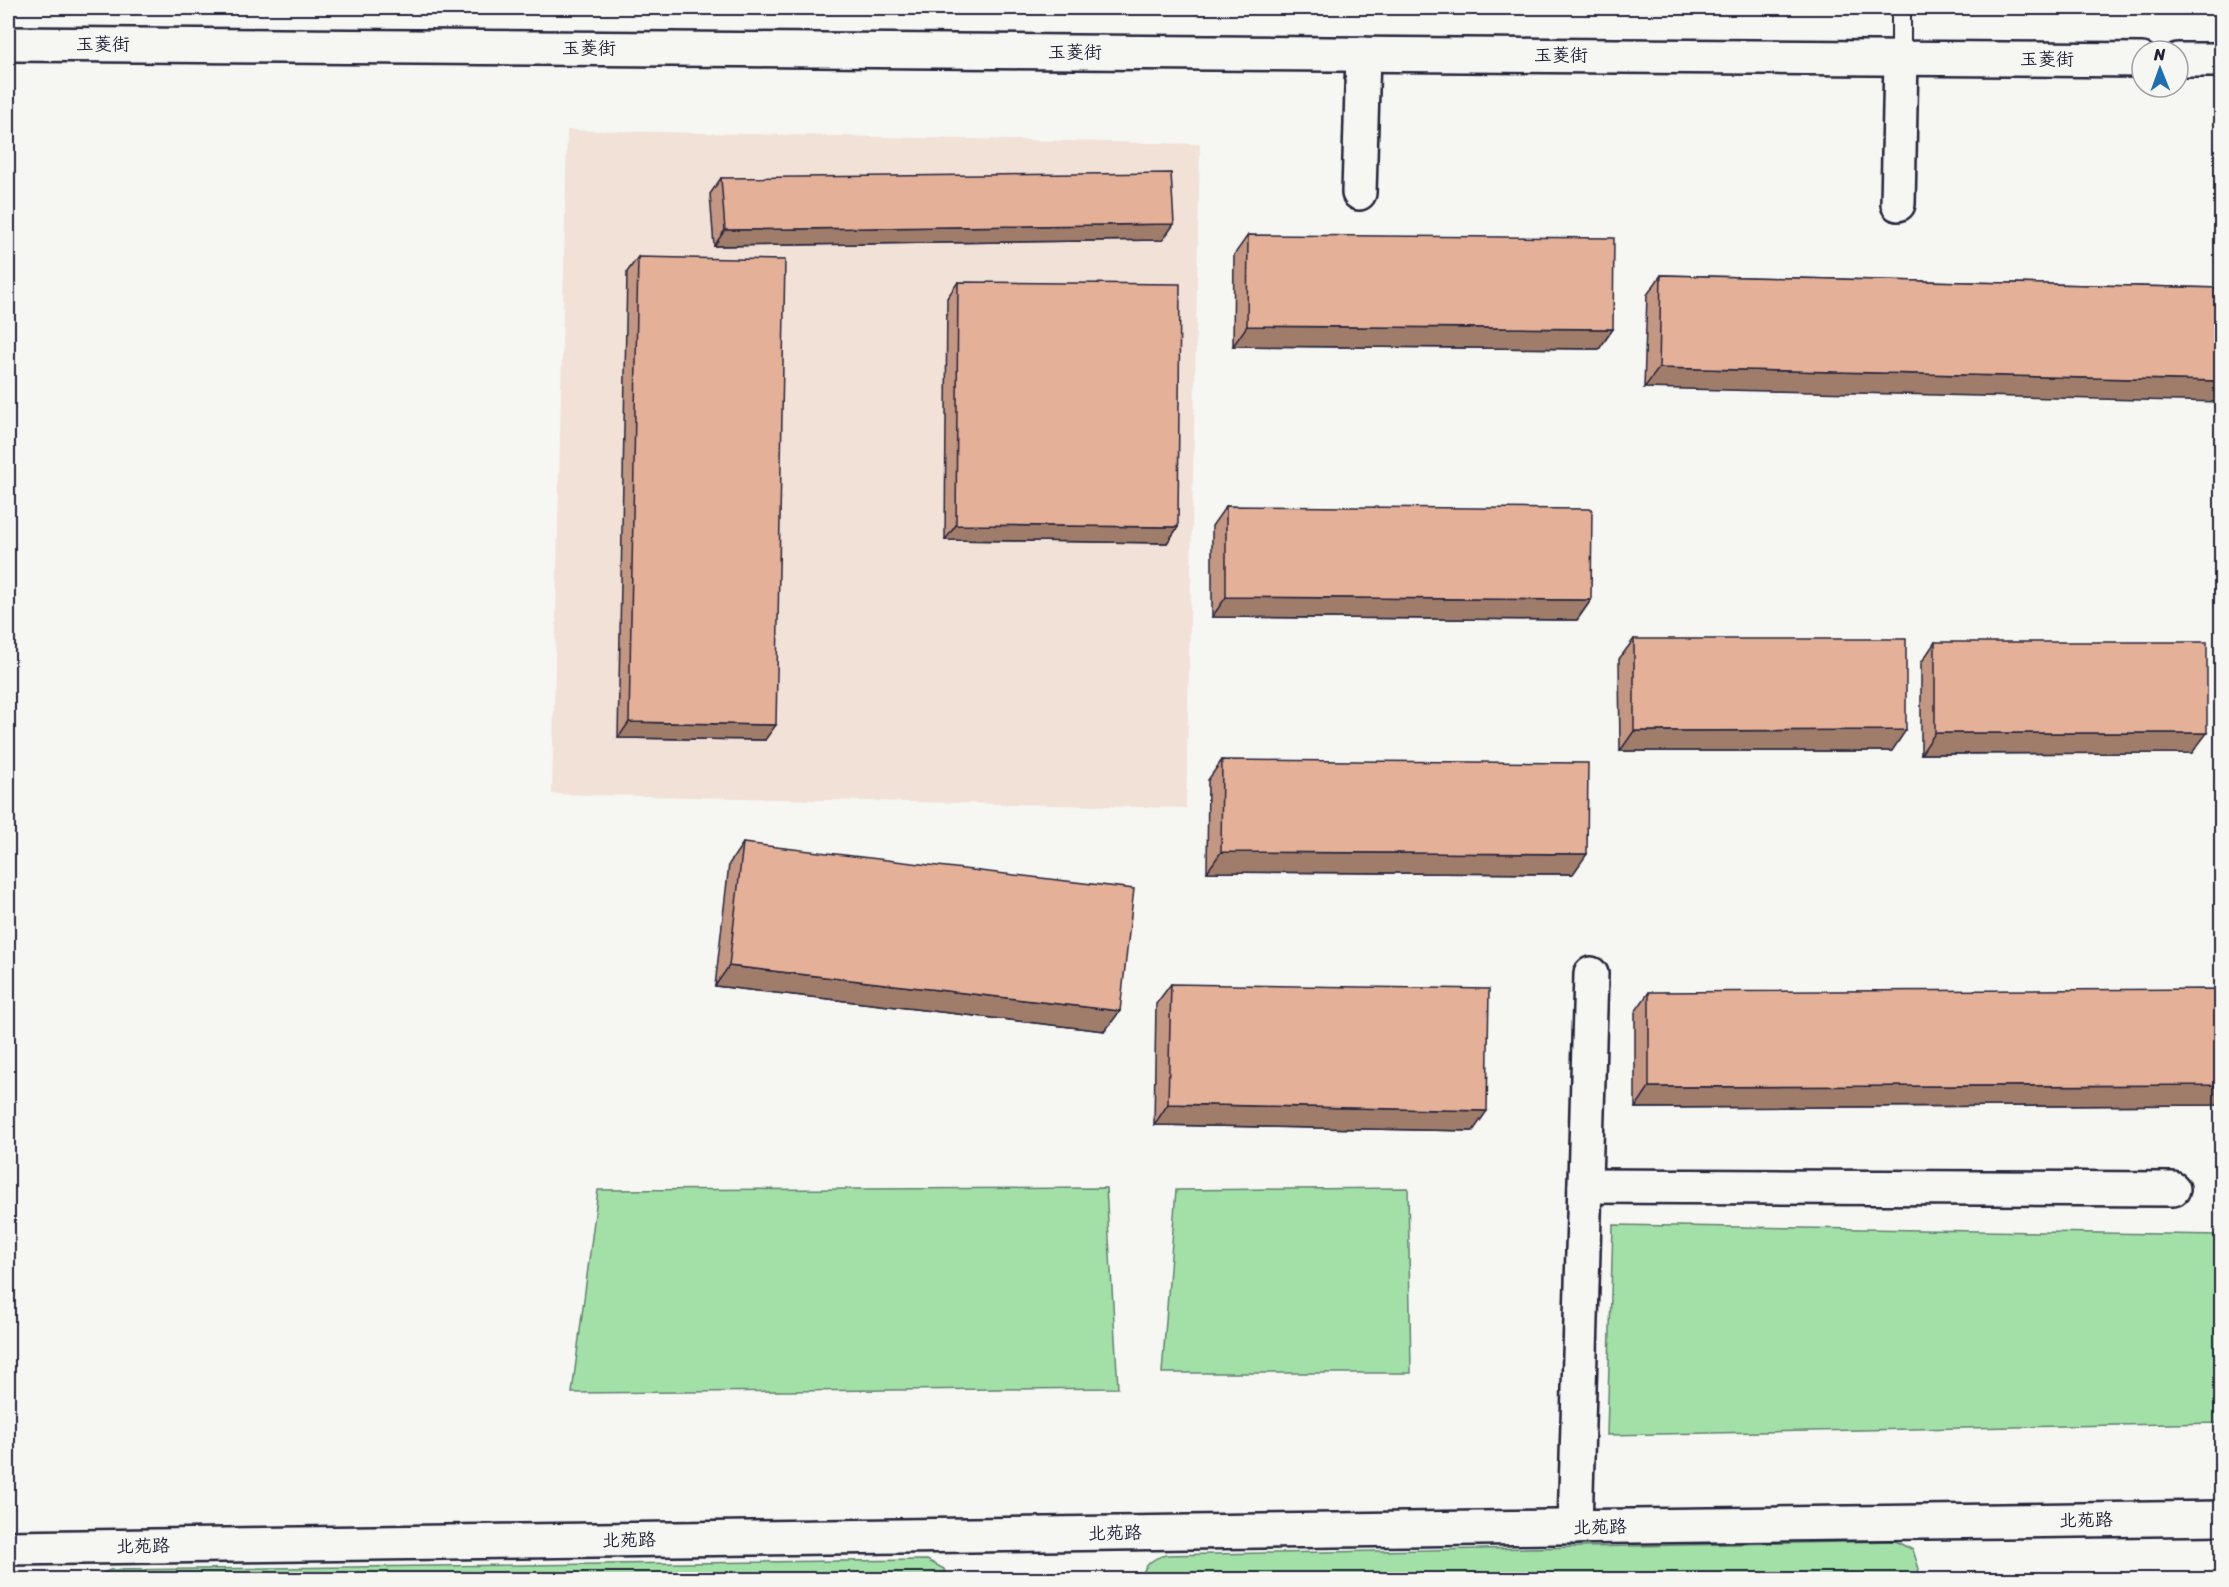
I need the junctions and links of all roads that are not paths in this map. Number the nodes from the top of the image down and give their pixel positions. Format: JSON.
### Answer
{"nodes":[{"id":1,"x":1901,"y":8,"type":"edge"},
{"id":2,"x":8,"y":44,"type":"edge"},
{"id":3,"x":1364,"y":54,"type":"junction"},
{"id":4,"x":1900,"y":58,"type":"junction"},
{"id":5,"x":2130,"y":60,"type":"edge"},
{"id":6,"x":2190,"y":60,"type":"edge"},
{"id":7,"x":2222,"y":60,"type":"edge"},
{"id":8,"x":1359,"y":193,"type":"dead end"},
{"id":9,"x":1898,"y":204,"type":"dead end"},
{"id":10,"x":1591,"y":974,"type":"dead end"},
{"id":11,"x":1585,"y":1186,"type":"junction"},
{"id":12,"x":2173,"y":1189,"type":"dead end"},
{"id":13,"x":2222,"y":1518,"type":"edge"},
{"id":14,"x":1575,"y":1527,"type":"junction"},
{"id":15,"x":8,"y":1548,"type":"edge"}],
"edges":[{"from":1,"to":4,"type":"lane"},
{"from":2,"to":3,"type":"street","name":"玉菱街"},
{"from":3,"to":4,"type":"street","name":"玉菱街"},
{"from":3,"to":8,"type":"street"},
{"from":4,"to":5,"type":"street","name":"玉菱街"},
{"from":4,"to":9,"type":"street"},
{"from":6,"to":7,"type":"street"},
{"from":10,"to":11,"type":"street"},
{"from":11,"to":12,"type":"street"},
{"from":11,"to":14,"type":"street"},
{"from":13,"to":14,"type":"street","name":"北苑路"},
{"from":14,"to":15,"type":"street","name":"北苑路"}]}
